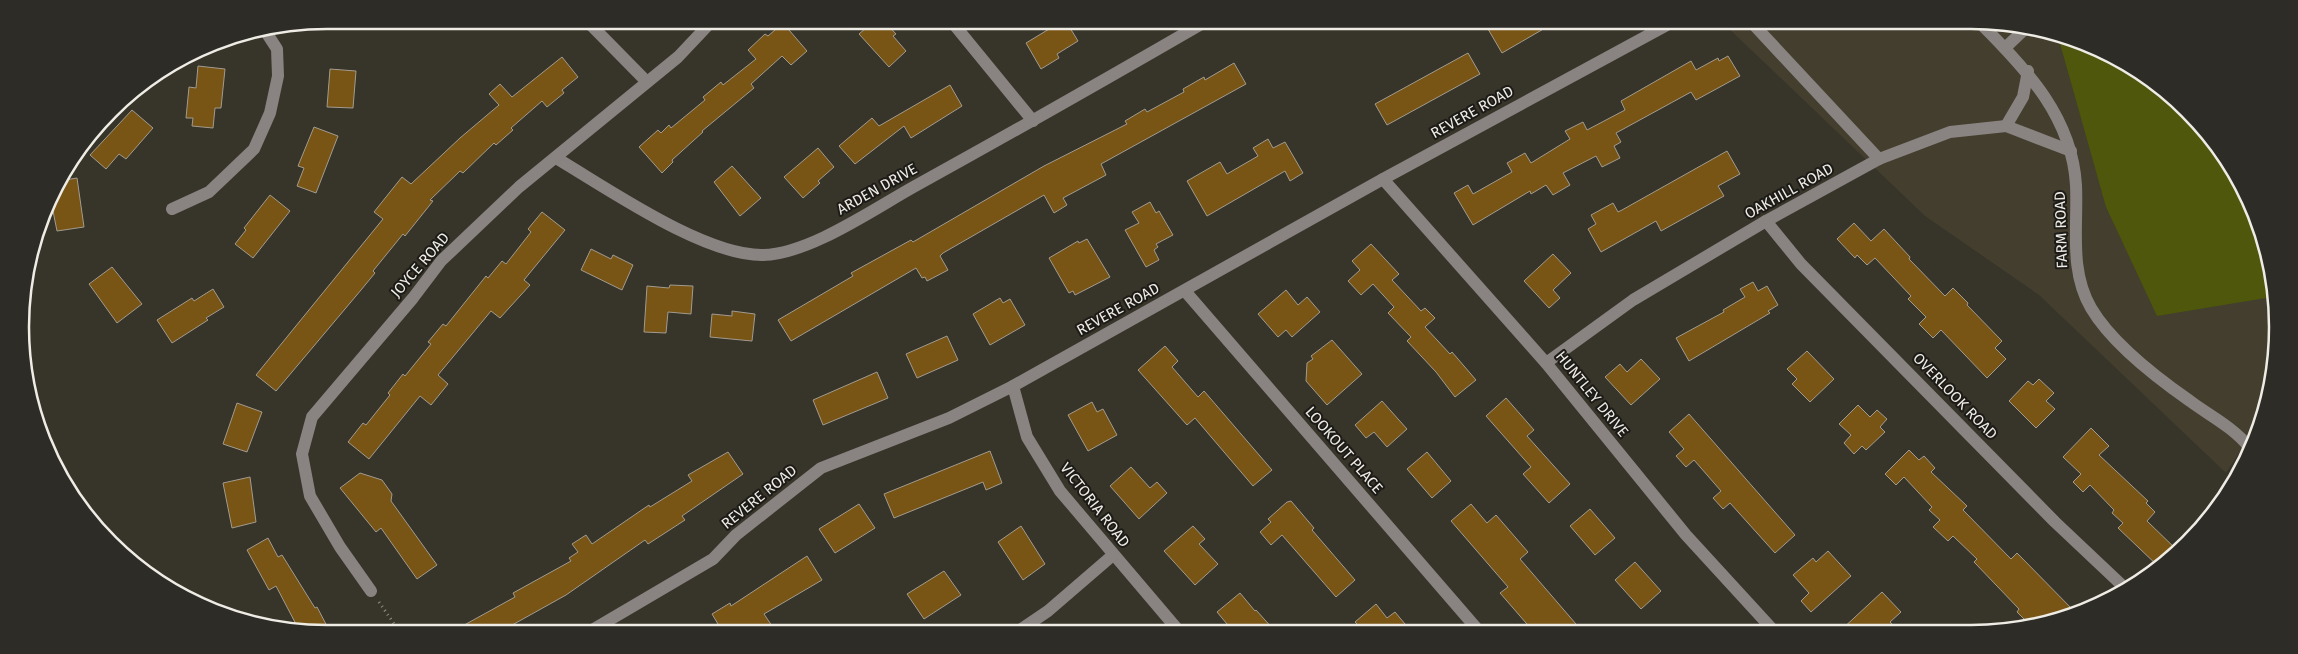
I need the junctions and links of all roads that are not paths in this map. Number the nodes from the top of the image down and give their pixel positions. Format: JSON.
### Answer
{"nodes":[{"id":1,"x":595,"y":29,"type":"edge"},
{"id":2,"x":704,"y":29,"type":"edge"},
{"id":3,"x":958,"y":29,"type":"edge"},
{"id":4,"x":1193,"y":29,"type":"edge"},
{"id":5,"x":1659,"y":29,"type":"edge"},
{"id":6,"x":1758,"y":29,"type":"edge"},
{"id":7,"x":1986,"y":29,"type":"edge"},
{"id":8,"x":2021,"y":33,"type":"edge"},
{"id":9,"x":268,"y":34,"type":"edge"},
{"id":10,"x":2005,"y":48,"type":"junction"},
{"id":11,"x":2028,"y":71,"type":"junction"},
{"id":12,"x":647,"y":82,"type":"junction"},
{"id":13,"x":1032,"y":121,"type":"junction"},
{"id":14,"x":2006,"y":126,"type":"junction"},
{"id":15,"x":2071,"y":151,"type":"junction"},
{"id":16,"x":556,"y":158,"type":"junction"},
{"id":17,"x":1879,"y":159,"type":"junction"},
{"id":18,"x":1383,"y":179,"type":"junction"},
{"id":19,"x":172,"y":209,"type":"dead end"},
{"id":20,"x":1766,"y":221,"type":"junction"},
{"id":21,"x":1184,"y":291,"type":"junction"},
{"id":22,"x":1546,"y":363,"type":"junction"},
{"id":23,"x":1013,"y":386,"type":"junction"},
{"id":24,"x":2246,"y":442,"type":"edge"},
{"id":25,"x":1113,"y":555,"type":"junction"},
{"id":26,"x":2121,"y":584,"type":"edge"},
{"id":27,"x":371,"y":591,"type":"road end"},
{"id":28,"x":601,"y":625,"type":"edge"},
{"id":29,"x":1027,"y":625,"type":"edge"},
{"id":30,"x":1174,"y":625,"type":"edge"},
{"id":31,"x":1474,"y":625,"type":"edge"},
{"id":32,"x":1768,"y":625,"type":"edge"}],
"edges":[{"from":1,"to":12,"type":"street"},
{"from":2,"to":12,"type":"street","name":"JOYCE ROAD"},
{"from":3,"to":13,"type":"street"},
{"from":4,"to":13,"type":"street","name":"ARDEN DRIVE"},
{"from":5,"to":18,"type":"street","name":"REVERE ROAD"},
{"from":6,"to":17,"type":"street"},
{"from":7,"to":10,"type":"street","name":"FARM ROAD"},
{"from":8,"to":10,"type":"street"},
{"from":9,"to":19,"type":"street"},
{"from":10,"to":11,"type":"street","name":"FARM ROAD"},
{"from":11,"to":14,"type":"street"},
{"from":11,"to":15,"type":"street","name":"FARM ROAD"},
{"from":12,"to":16,"type":"street","name":"JOYCE ROAD"},
{"from":13,"to":16,"type":"street","name":"ARDEN DRIVE"},
{"from":14,"to":15,"type":"street","name":"OAKHILL ROAD"},
{"from":14,"to":17,"type":"street","name":"OAKHILL ROAD"},
{"from":15,"to":24,"type":"street","name":"FARM ROAD"},
{"from":16,"to":27,"type":"street","name":"JOYCE ROAD"},
{"from":17,"to":20,"type":"street","name":"OAKHILL ROAD"},
{"from":18,"to":21,"type":"street","name":"REVERE ROAD"},
{"from":18,"to":22,"type":"street","name":"HUNTLEY DRIVE"},
{"from":20,"to":22,"type":"street","name":"OAKHILL ROAD"},
{"from":20,"to":26,"type":"street","name":"OVERLOOK ROAD"},
{"from":21,"to":23,"type":"street","name":"REVERE ROAD"},
{"from":21,"to":31,"type":"street","name":"LOOKOUT PLACE"},
{"from":22,"to":32,"type":"street","name":"HUNTLEY DRIVE"},
{"from":23,"to":25,"type":"street","name":"VICTORIA ROAD"},
{"from":23,"to":28,"type":"street","name":"REVERE ROAD"},
{"from":25,"to":29,"type":"street"},
{"from":25,"to":30,"type":"street","name":"VICTORIA ROAD"}]}
